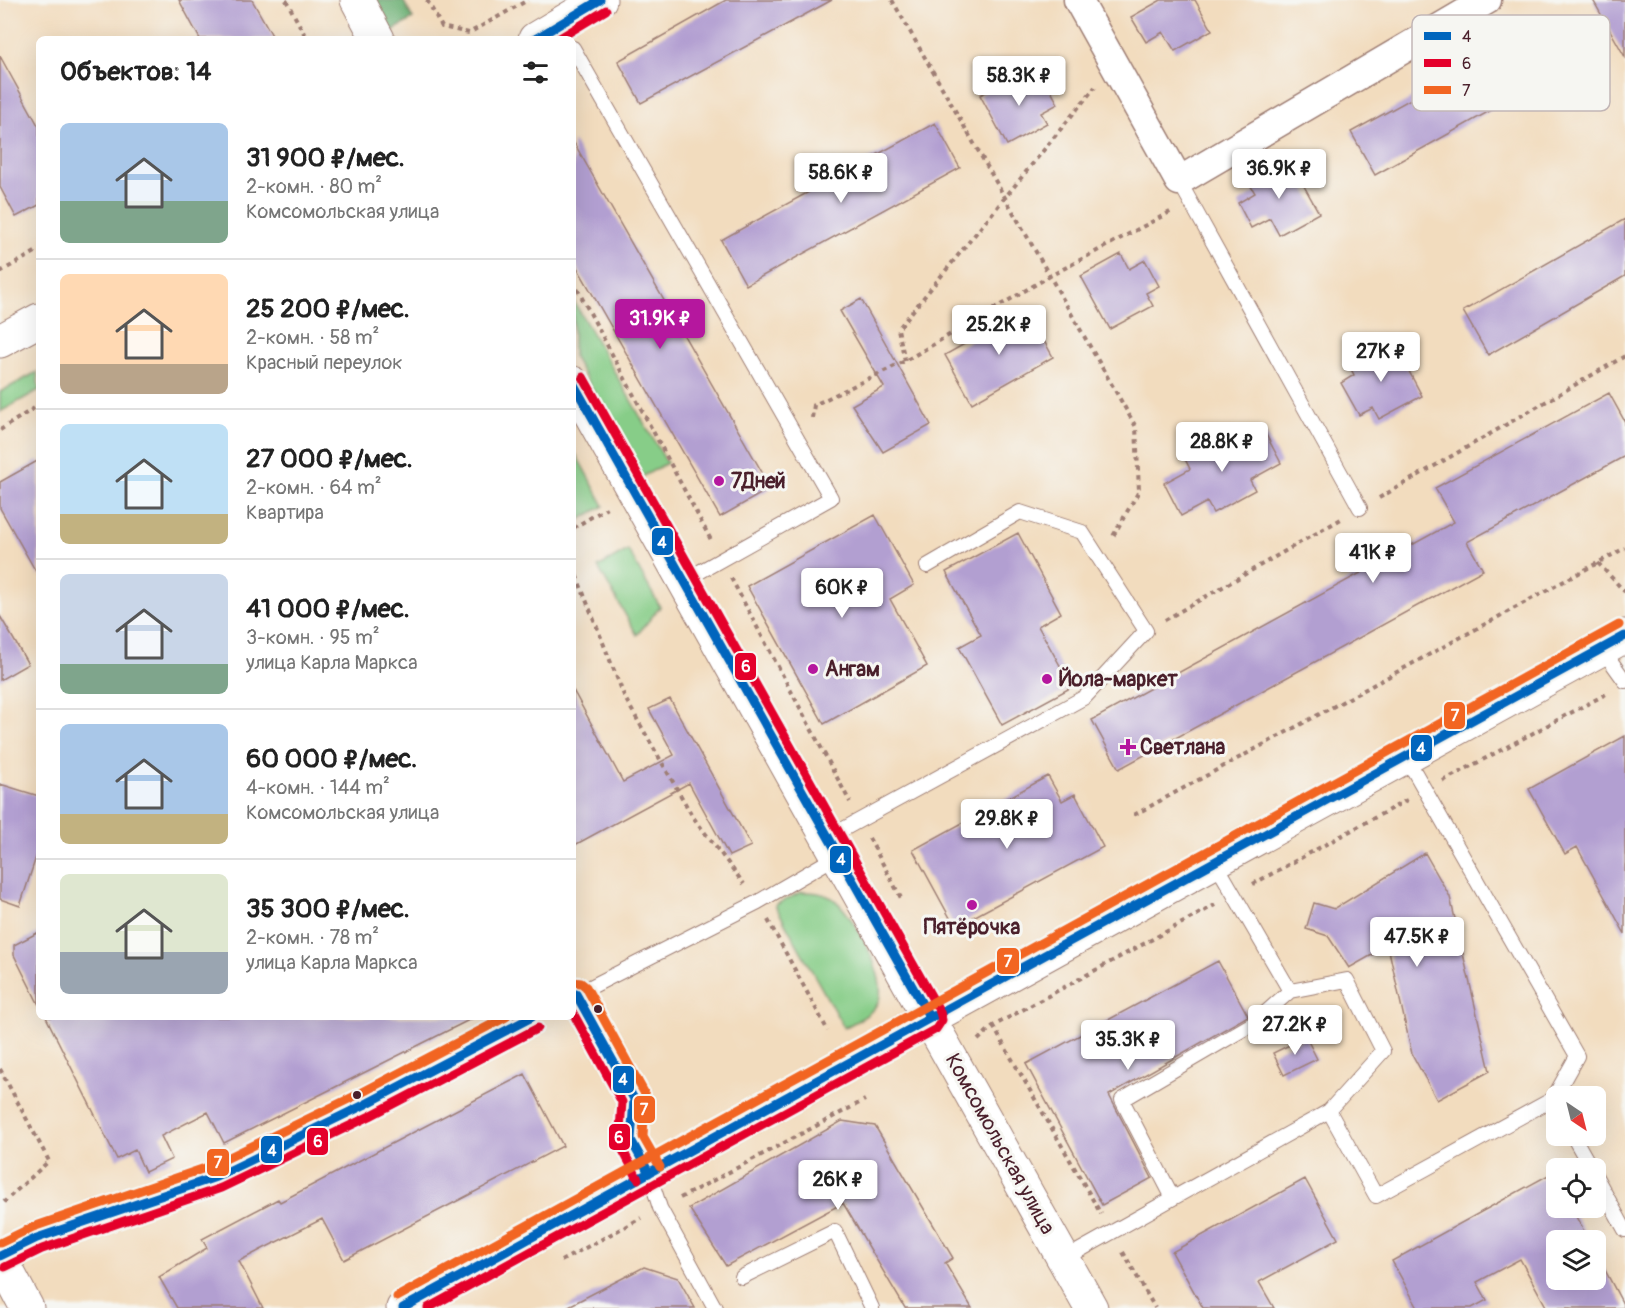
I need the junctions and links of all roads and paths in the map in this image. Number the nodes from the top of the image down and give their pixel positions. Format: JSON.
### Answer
{"nodes":[{"id":1,"x":286,"y":0,"type":"edge"},
{"id":2,"x":357,"y":0,"type":"edge"},
{"id":3,"x":427,"y":0,"type":"edge"},
{"id":4,"x":528,"y":0,"type":"edge"},
{"id":5,"x":600,"y":0,"type":"edge"},
{"id":6,"x":892,"y":0,"type":"edge"},
{"id":7,"x":1078,"y":0,"type":"edge"},
{"id":8,"x":1487,"y":0,"type":"edge"},
{"id":9,"x":1461,"y":15,"type":"edge"},
{"id":10,"x":305,"y":36,"type":"edge"},
{"id":11,"x":376,"y":36,"type":"edge"},
{"id":12,"x":561,"y":36,"type":"edge"},
{"id":13,"x":1412,"y":44,"type":"edge"},
{"id":14,"x":1114,"y":64,"type":"junction"},
{"id":15,"x":576,"y":67,"type":"edge"},
{"id":16,"x":1179,"y":181,"type":"junction"},
{"id":17,"x":1005,"y":199,"type":"junction"},
{"id":18,"x":36,"y":252,"type":"edge"},
{"id":19,"x":0,"y":272,"type":"edge"},
{"id":20,"x":1050,"y":276,"type":"junction"},
{"id":21,"x":576,"y":287,"type":"edge"},
{"id":22,"x":36,"y":321,"type":"edge"},
{"id":23,"x":2,"y":337,"type":"edge"},
{"id":24,"x":1625,"y":356,"type":"edge"},
{"id":25,"x":905,"y":361,"type":"junction"},
{"id":26,"x":576,"y":388,"type":"edge"},
{"id":27,"x":36,"y":407,"type":"edge"},
{"id":28,"x":0,"y":430,"type":"edge"},
{"id":29,"x":806,"y":455,"type":"junction"},
{"id":30,"x":607,"y":508,"type":"dead end"},
{"id":31,"x":1360,"y":508,"type":"junction"},
{"id":32,"x":576,"y":526,"type":"edge"},
{"id":33,"x":1625,"y":548,"type":"edge"},
{"id":34,"x":721,"y":559,"type":"junction"},
{"id":35,"x":1100,"y":560,"type":"junction"},
{"id":36,"x":1598,"y":563,"type":"junction"},
{"id":37,"x":927,"y":566,"type":"dead end"},
{"id":38,"x":576,"y":575,"type":"edge"},
{"id":39,"x":685,"y":580,"type":"junction"},
{"id":40,"x":1625,"y":592,"type":"edge"},
{"id":41,"x":1146,"y":631,"type":"junction"},
{"id":42,"x":1613,"y":643,"type":"edge"},
{"id":43,"x":1624,"y":681,"type":"edge"},
{"id":44,"x":1406,"y":757,"type":"junction"},
{"id":45,"x":1425,"y":790,"type":"junction"},
{"id":46,"x":1134,"y":814,"type":"dead end"},
{"id":47,"x":859,"y":820,"type":"junction"},
{"id":48,"x":834,"y":846,"type":"junction"},
{"id":49,"x":1215,"y":862,"type":"junction"},
{"id":50,"x":1234,"y":895,"type":"junction"},
{"id":51,"x":758,"y":902,"type":"junction"},
{"id":52,"x":905,"y":904,"type":"dead end"},
{"id":53,"x":1290,"y":991,"type":"junction"},
{"id":54,"x":576,"y":994,"type":"edge"},
{"id":55,"x":576,"y":998,"type":"edge"},
{"id":56,"x":930,"y":1018,"type":"junction"},
{"id":57,"x":526,"y":1020,"type":"edge"},
{"id":58,"x":993,"y":1026,"type":"junction"},
{"id":59,"x":828,"y":1031,"type":"dead end"},
{"id":60,"x":978,"y":1040,"type":"dead end"},
{"id":61,"x":0,"y":1069,"type":"edge"},
{"id":62,"x":1563,"y":1086,"type":"edge"},
{"id":63,"x":1546,"y":1108,"type":"edge"},
{"id":64,"x":1329,"y":1111,"type":"junction"},
{"id":65,"x":649,"y":1173,"type":"junction"},
{"id":66,"x":1606,"y":1195,"type":"edge"},
{"id":67,"x":1173,"y":1198,"type":"junction"},
{"id":68,"x":4,"y":1202,"type":"dead end"},
{"id":69,"x":1625,"y":1230,"type":"edge"},
{"id":70,"x":1112,"y":1232,"type":"junction"},
{"id":71,"x":0,"y":1256,"type":"edge"},
{"id":72,"x":1064,"y":1259,"type":"junction"},
{"id":73,"x":742,"y":1277,"type":"dead end"},
{"id":74,"x":27,"y":1308,"type":"edge"},
{"id":75,"x":403,"y":1308,"type":"edge"},
{"id":76,"x":715,"y":1308,"type":"edge"},
{"id":77,"x":872,"y":1308,"type":"edge"},
{"id":78,"x":1091,"y":1308,"type":"edge"},
{"id":79,"x":1155,"y":1308,"type":"edge"}],
"edges":[{"from":1,"to":10,"type":"path"},
{"from":2,"to":11,"type":"street"},
{"from":3,"to":4,"type":"path"},
{"from":5,"to":12,"type":"street"},
{"from":6,"to":17,"type":"path"},
{"from":7,"to":14,"type":"street"},
{"from":8,"to":9,"type":"street"},
{"from":13,"to":16,"type":"street"},
{"from":14,"to":16,"type":"street"},
{"from":14,"to":17,"type":"path"},
{"from":15,"to":29,"type":"lane"},
{"from":16,"to":20,"type":"path"},
{"from":16,"to":31,"type":"lane"},
{"from":17,"to":20,"type":"path"},
{"from":17,"to":25,"type":"path"},
{"from":18,"to":19,"type":"path"},
{"from":20,"to":25,"type":"path"},
{"from":20,"to":35,"type":"path"},
{"from":21,"to":34,"type":"path"},
{"from":22,"to":23,"type":"street"},
{"from":24,"to":31,"type":"path"},
{"from":25,"to":29,"type":"path"},
{"from":26,"to":39,"type":"street","name":"Комсомольская улица"},
{"from":27,"to":28,"type":"path"},
{"from":29,"to":34,"type":"lane"},
{"from":30,"to":32,"type":"path"},
{"from":31,"to":41,"type":"path"},
{"from":33,"to":36,"type":"path"},
{"from":34,"to":39,"type":"lane"},
{"from":34,"to":47,"type":"path"},
{"from":35,"to":37,"type":"lane"},
{"from":35,"to":41,"type":"lane"},
{"from":36,"to":40,"type":"path"},
{"from":36,"to":46,"type":"path"},
{"from":38,"to":51,"type":"path"},
{"from":39,"to":48,"type":"street","name":"Комсомольская улица"},
{"from":41,"to":47,"type":"lane"},
{"from":42,"to":43,"type":"lane"},
{"from":42,"to":44,"type":"street"},
{"from":43,"to":45,"type":"path"},
{"from":44,"to":45,"type":"lane"},
{"from":44,"to":49,"type":"street"},
{"from":45,"to":50,"type":"path"},
{"from":45,"to":62,"type":"lane"},
{"from":47,"to":48,"type":"lane"},
{"from":47,"to":52,"type":"path"},
{"from":48,"to":51,"type":"lane"},
{"from":48,"to":56,"type":"street","name":"Комсомольская улица"},
{"from":49,"to":50,"type":"lane"},
{"from":49,"to":56,"type":"street"},
{"from":50,"to":53,"type":"lane"},
{"from":50,"to":58,"type":"path"},
{"from":51,"to":54,"type":"lane"},
{"from":51,"to":59,"type":"path"},
{"from":53,"to":64,"type":"lane"},
{"from":53,"to":67,"type":"lane"},
{"from":55,"to":65,"type":"lane"},
{"from":56,"to":65,"type":"street"},
{"from":56,"to":72,"type":"street","name":"Комсомольская улица"},
{"from":57,"to":71,"type":"lane"},
{"from":58,"to":60,"type":"path"},
{"from":58,"to":70,"type":"path"},
{"from":61,"to":68,"type":"path"},
{"from":63,"to":64,"type":"lane"},
{"from":64,"to":67,"type":"lane"},
{"from":65,"to":75,"type":"street"},
{"from":65,"to":76,"type":"lane"},
{"from":66,"to":69,"type":"lane"},
{"from":67,"to":70,"type":"lane"},
{"from":70,"to":72,"type":"lane"},
{"from":70,"to":79,"type":"path"},
{"from":71,"to":74,"type":"street"},
{"from":72,"to":78,"type":"street","name":"Комсомольская улица"},
{"from":73,"to":77,"type":"lane"}]}
